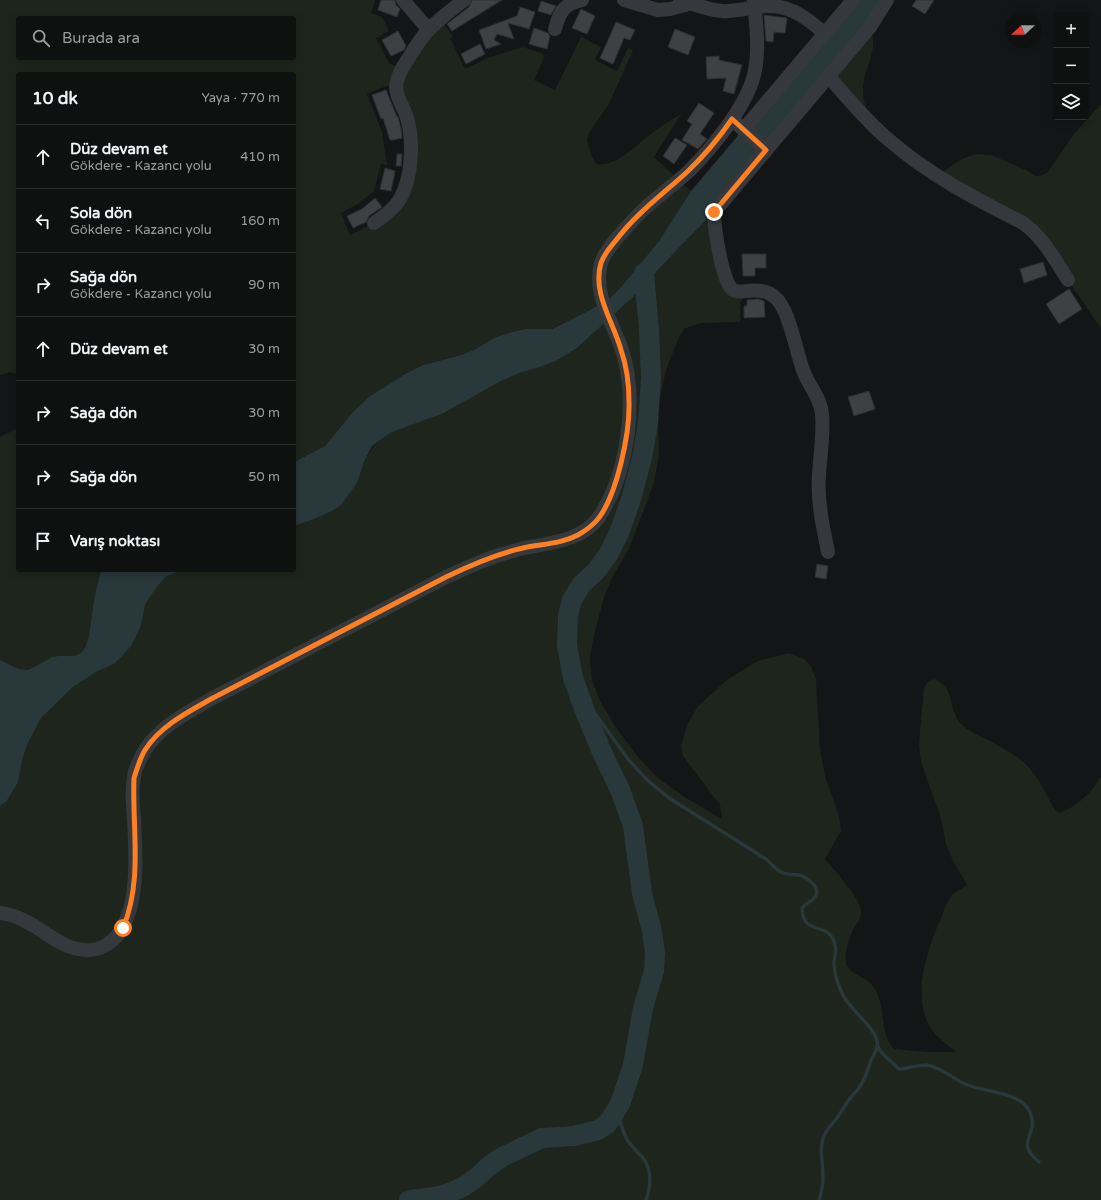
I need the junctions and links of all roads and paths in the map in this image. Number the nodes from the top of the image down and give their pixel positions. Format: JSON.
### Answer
{"nodes":[{"id":1,"x":402,"y":0,"type":"edge"},
{"id":2,"x":464,"y":0,"type":"edge"},
{"id":3,"x":582,"y":0,"type":"edge"},
{"id":4,"x":624,"y":0,"type":"edge"},
{"id":5,"x":853,"y":0,"type":"edge"},
{"id":6,"x":887,"y":0,"type":"edge"},
{"id":7,"x":686,"y":2,"type":"edge"},
{"id":8,"x":754,"y":4,"type":"edge"},
{"id":9,"x":555,"y":29,"type":"dead end"},
{"id":10,"x":428,"y":30,"type":"junction"},
{"id":11,"x":825,"y":34,"type":"junction"},
{"id":12,"x":828,"y":76,"type":"junction"},
{"id":13,"x":732,"y":119,"type":"junction"},
{"id":14,"x":746,"y":132,"type":"junction"},
{"id":15,"x":763,"y":148,"type":"junction"},
{"id":16,"x":374,"y":223,"type":"dead end"},
{"id":17,"x":1068,"y":280,"type":"dead end"},
{"id":18,"x":828,"y":552,"type":"dead end"},
{"id":19,"x":0,"y":913,"type":"edge"}],
"edges":[{"from":1,"to":10,"type":"street"},
{"from":2,"to":10,"type":"street"},
{"from":3,"to":9,"type":"street"},
{"from":4,"to":7,"type":"street"},
{"from":5,"to":11,"type":"street"},
{"from":6,"to":12,"type":"street"},
{"from":7,"to":8,"type":"street"},
{"from":8,"to":11,"type":"street"},
{"from":8,"to":13,"type":"street"},
{"from":10,"to":16,"type":"street"},
{"from":11,"to":14,"type":"street"},
{"from":12,"to":15,"type":"street"},
{"from":12,"to":17,"type":"street"},
{"from":13,"to":14,"type":"street"},
{"from":13,"to":19,"type":"street"},
{"from":14,"to":15,"type":"street"},
{"from":15,"to":18,"type":"street"}]}
